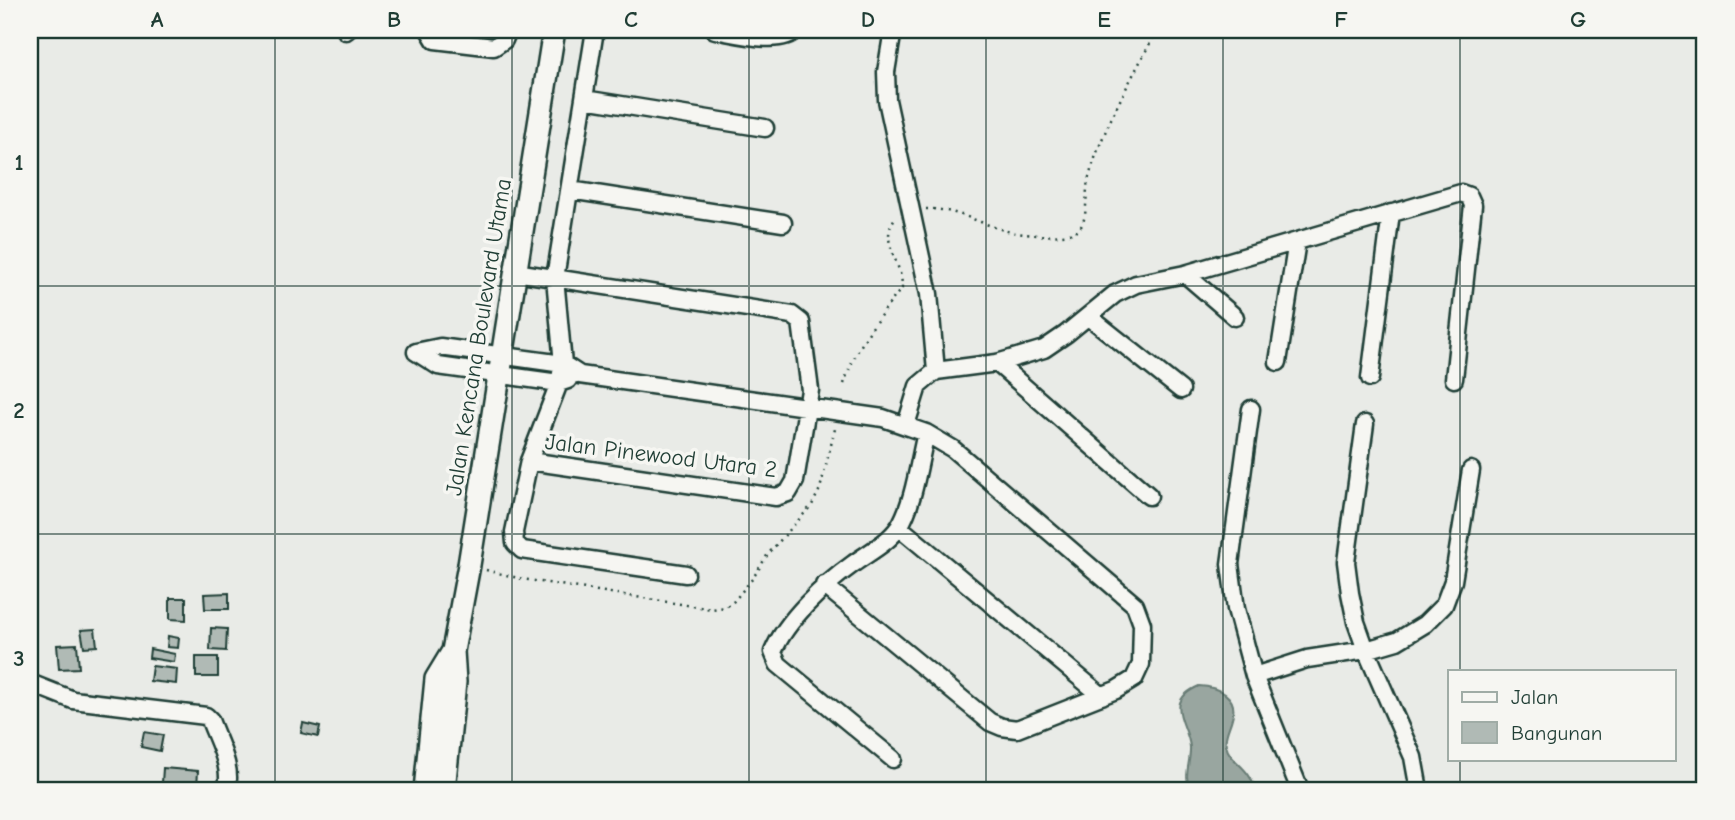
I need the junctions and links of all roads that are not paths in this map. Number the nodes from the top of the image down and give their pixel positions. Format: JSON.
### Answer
{"nodes":[{"id":1,"x":554,"y":30,"type":"edge"},
{"id":2,"x":595,"y":30,"type":"edge"},
{"id":3,"x":715,"y":30,"type":"edge"},
{"id":4,"x":892,"y":30,"type":"edge"},
{"id":5,"x":430,"y":32,"type":"edge"},
{"id":6,"x":793,"y":32,"type":"edge"},
{"id":7,"x":506,"y":35,"type":"edge"},
{"id":8,"x":584,"y":99,"type":"junction"},
{"id":9,"x":765,"y":128,"type":"dead end"},
{"id":10,"x":569,"y":190,"type":"junction"},
{"id":11,"x":1391,"y":213,"type":"junction"},
{"id":12,"x":783,"y":223,"type":"dead end"},
{"id":13,"x":1297,"y":241,"type":"junction"},
{"id":14,"x":515,"y":272,"type":"junction"},
{"id":15,"x":1185,"y":274,"type":"junction"},
{"id":16,"x":555,"y":278,"type":"junction"},
{"id":17,"x":1088,"y":316,"type":"junction"},
{"id":18,"x":1235,"y":317,"type":"dead end"},
{"id":19,"x":1278,"y":362,"type":"dead end"},
{"id":20,"x":996,"y":363,"type":"junction"},
{"id":21,"x":501,"y":365,"type":"junction"},
{"id":22,"x":563,"y":365,"type":"junction"},
{"id":23,"x":936,"y":371,"type":"junction"},
{"id":24,"x":580,"y":375,"type":"junction"},
{"id":25,"x":1370,"y":378,"type":"dead end"},
{"id":26,"x":1454,"y":379,"type":"dead end"},
{"id":27,"x":559,"y":383,"type":"junction"},
{"id":28,"x":1181,"y":390,"type":"dead end"},
{"id":29,"x":807,"y":408,"type":"junction"},
{"id":30,"x":1251,"y":409,"type":"dead end"},
{"id":31,"x":1366,"y":424,"type":"dead end"},
{"id":32,"x":906,"y":425,"type":"junction"},
{"id":33,"x":926,"y":433,"type":"junction"},
{"id":34,"x":529,"y":461,"type":"junction"},
{"id":35,"x":1471,"y":470,"type":"dead end"},
{"id":36,"x":1149,"y":496,"type":"dead end"},
{"id":37,"x":899,"y":527,"type":"junction"},
{"id":38,"x":686,"y":574,"type":"dead end"},
{"id":39,"x":824,"y":585,"type":"junction"},
{"id":40,"x":1366,"y":650,"type":"junction"},
{"id":41,"x":453,"y":651,"type":"junction"},
{"id":42,"x":1254,"y":676,"type":"junction"},
{"id":43,"x":30,"y":683,"type":"edge"},
{"id":44,"x":1102,"y":696,"type":"junction"},
{"id":45,"x":893,"y":759,"type":"dead end"},
{"id":46,"x":226,"y":790,"type":"edge"},
{"id":47,"x":425,"y":790,"type":"edge"},
{"id":48,"x":444,"y":790,"type":"edge"},
{"id":49,"x":1300,"y":790,"type":"edge"},
{"id":50,"x":1419,"y":790,"type":"edge"}],
"edges":[{"from":1,"to":14,"type":"street","name":"Jalan Kencana Boulevard Utama"},
{"from":2,"to":8,"type":"street"},
{"from":3,"to":6,"type":"street"},
{"from":4,"to":23,"type":"street"},
{"from":5,"to":7,"type":"street"},
{"from":8,"to":9,"type":"street"},
{"from":8,"to":10,"type":"street"},
{"from":10,"to":12,"type":"street"},
{"from":10,"to":16,"type":"street"},
{"from":11,"to":13,"type":"street"},
{"from":11,"to":25,"type":"street"},
{"from":11,"to":26,"type":"street"},
{"from":13,"to":15,"type":"street"},
{"from":13,"to":19,"type":"street"},
{"from":14,"to":16,"type":"street"},
{"from":14,"to":21,"type":"street","name":"Jalan Kencana Boulevard Utama"},
{"from":15,"to":17,"type":"street"},
{"from":15,"to":18,"type":"street"},
{"from":16,"to":22,"type":"street"},
{"from":16,"to":29,"type":"street"},
{"from":17,"to":20,"type":"street"},
{"from":17,"to":28,"type":"street"},
{"from":20,"to":23,"type":"street"},
{"from":20,"to":36,"type":"street"},
{"from":21,"to":22,"type":"street"},
{"from":21,"to":27,"type":"street"},
{"from":21,"to":41,"type":"street","name":"Jalan Kencana Boulevard Utama"},
{"from":22,"to":24,"type":"street"},
{"from":22,"to":27,"type":"street"},
{"from":23,"to":32,"type":"street"},
{"from":24,"to":27,"type":"street"},
{"from":24,"to":29,"type":"street"},
{"from":27,"to":34,"type":"street"},
{"from":29,"to":32,"type":"street"},
{"from":29,"to":34,"type":"street","name":"Jalan Pinewood Utara 2"},
{"from":30,"to":42,"type":"street"},
{"from":31,"to":40,"type":"street"},
{"from":32,"to":33,"type":"street"},
{"from":33,"to":37,"type":"street"},
{"from":33,"to":44,"type":"street"},
{"from":34,"to":38,"type":"street"},
{"from":35,"to":40,"type":"street"},
{"from":37,"to":39,"type":"street"},
{"from":37,"to":44,"type":"street"},
{"from":39,"to":44,"type":"street"},
{"from":39,"to":45,"type":"street"},
{"from":40,"to":42,"type":"street"},
{"from":40,"to":50,"type":"street"},
{"from":41,"to":47,"type":"street","name":"Jalan Kencana Boulevard Utama"},
{"from":41,"to":48,"type":"street","name":"Jalan Kencana Boulevard Utama"},
{"from":42,"to":49,"type":"street"},
{"from":43,"to":46,"type":"street"}]}
